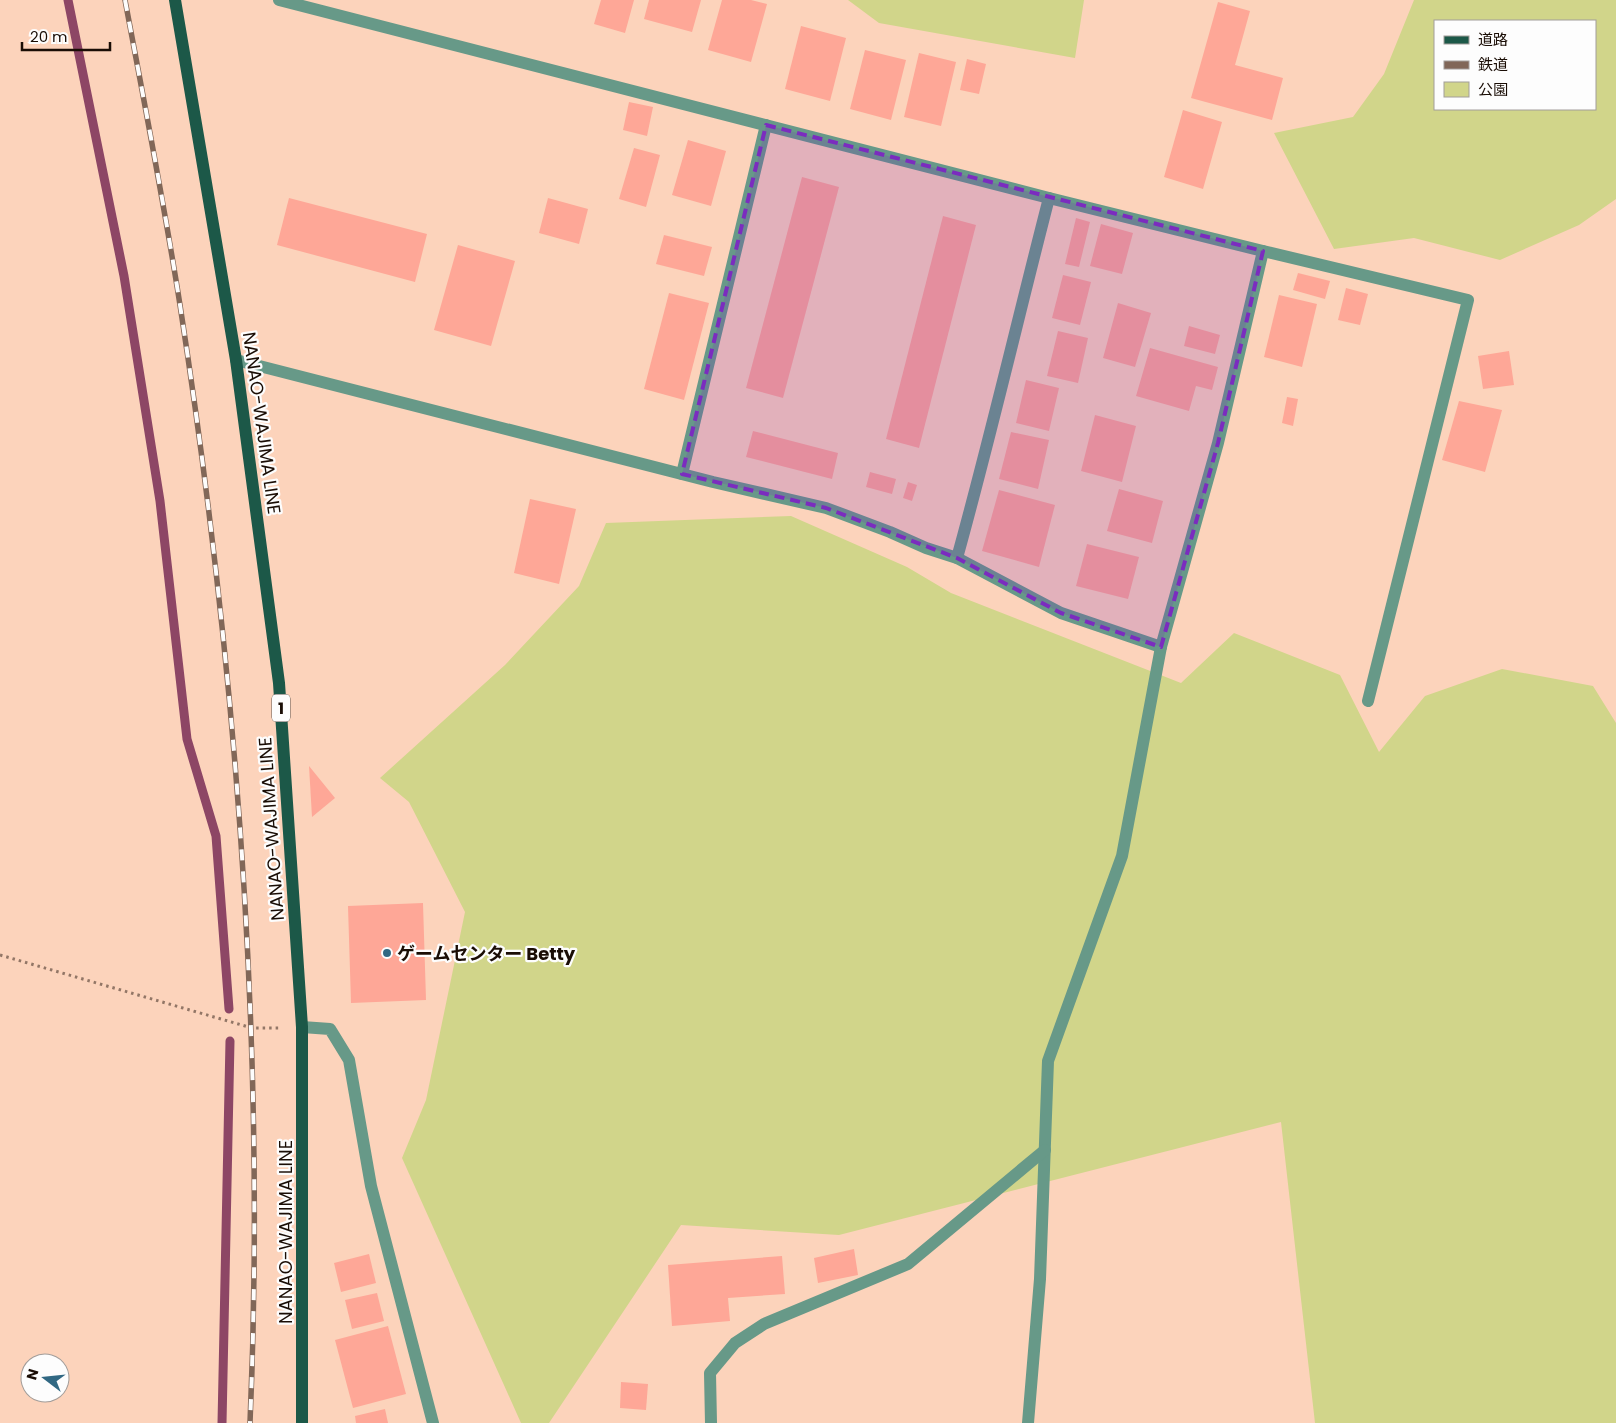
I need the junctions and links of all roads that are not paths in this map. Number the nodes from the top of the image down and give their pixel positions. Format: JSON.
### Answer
{"nodes":[{"id":1,"x":175,"y":0,"type":"edge"},
{"id":2,"x":279,"y":0,"type":"edge"},
{"id":3,"x":766,"y":125,"type":"junction"},
{"id":4,"x":1050,"y":198,"type":"junction"},
{"id":5,"x":1263,"y":251,"type":"junction"},
{"id":6,"x":236,"y":360,"type":"junction"},
{"id":7,"x":682,"y":474,"type":"junction"},
{"id":8,"x":957,"y":558,"type":"junction"},
{"id":9,"x":1161,"y":647,"type":"junction"},
{"id":10,"x":1368,"y":701,"type":"dead end"},
{"id":11,"x":302,"y":1027,"type":"junction"},
{"id":12,"x":1045,"y":1150,"type":"junction"},
{"id":13,"x":302,"y":1423,"type":"edge"},
{"id":14,"x":433,"y":1423,"type":"edge"},
{"id":15,"x":711,"y":1423,"type":"edge"},
{"id":16,"x":1028,"y":1423,"type":"edge"}],
"edges":[{"from":1,"to":6,"type":"main road","name":"NANAO-WAJIMA LINE","number":"1"},
{"from":2,"to":3,"type":"street"},
{"from":3,"to":4,"type":"street"},
{"from":3,"to":7,"type":"street"},
{"from":4,"to":5,"type":"street"},
{"from":4,"to":8,"type":"street"},
{"from":5,"to":9,"type":"street"},
{"from":5,"to":10,"type":"street"},
{"from":6,"to":7,"type":"street"},
{"from":6,"to":11,"type":"main road","name":"NANAO-WAJIMA LINE","number":"1"},
{"from":7,"to":8,"type":"street"},
{"from":8,"to":9,"type":"street"},
{"from":9,"to":12,"type":"street"},
{"from":11,"to":13,"type":"main road","name":"NANAO-WAJIMA LINE","number":"1"},
{"from":11,"to":14,"type":"street"},
{"from":12,"to":15,"type":"street"},
{"from":12,"to":16,"type":"street"}]}
